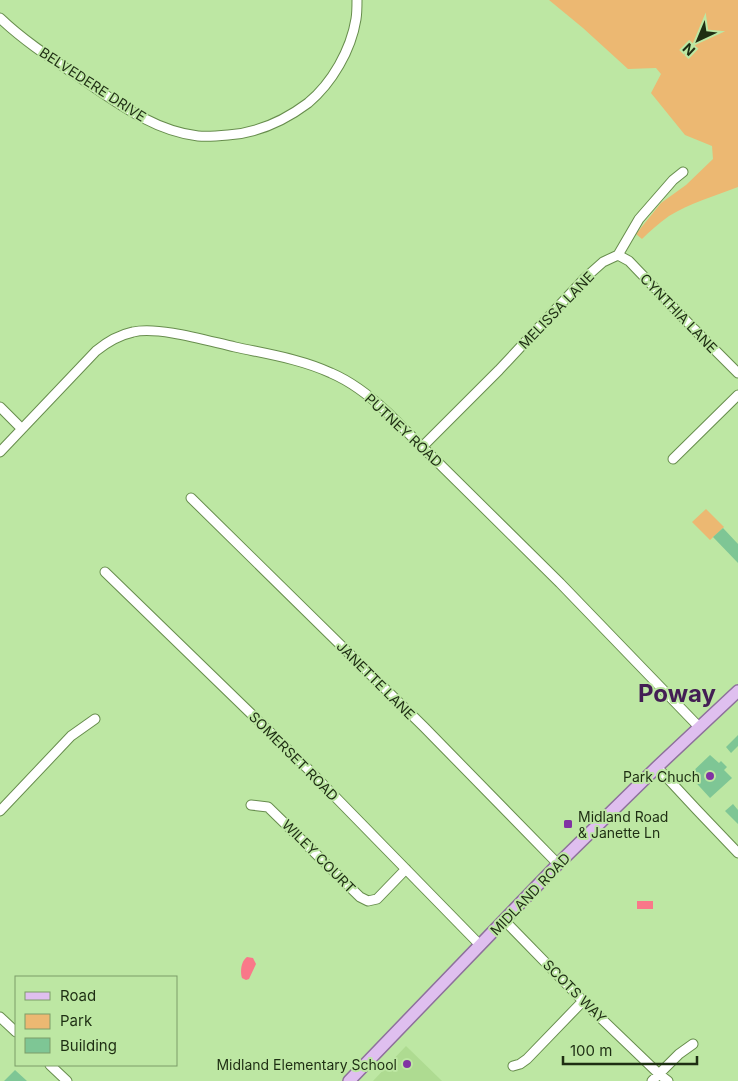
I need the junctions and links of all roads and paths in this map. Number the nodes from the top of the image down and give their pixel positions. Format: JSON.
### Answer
{"nodes":[{"id":1,"x":357,"y":0,"type":"edge"},
{"id":2,"x":0,"y":18,"type":"edge"},
{"id":3,"x":684,"y":172,"type":"dead end"},
{"id":4,"x":618,"y":255,"type":"junction"},
{"id":5,"x":738,"y":373,"type":"edge"},
{"id":6,"x":738,"y":395,"type":"edge"},
{"id":7,"x":0,"y":407,"type":"edge"},
{"id":8,"x":21,"y":428,"type":"junction"},
{"id":9,"x":423,"y":446,"type":"junction"},
{"id":10,"x":0,"y":452,"type":"edge"},
{"id":11,"x":673,"y":459,"type":"dead end"},
{"id":12,"x":191,"y":498,"type":"dead end"},
{"id":13,"x":105,"y":572,"type":"dead end"},
{"id":14,"x":738,"y":691,"type":"edge"},
{"id":15,"x":95,"y":719,"type":"dead end"},
{"id":16,"x":699,"y":727,"type":"junction"},
{"id":17,"x":657,"y":766,"type":"junction"},
{"id":18,"x":251,"y":805,"type":"dead end"},
{"id":19,"x":0,"y":810,"type":"edge"},
{"id":20,"x":738,"y":852,"type":"edge"},
{"id":21,"x":558,"y":864,"type":"junction"},
{"id":22,"x":406,"y":869,"type":"junction"},
{"id":23,"x":504,"y":920,"type":"junction"},
{"id":24,"x":480,"y":945,"type":"junction"},
{"id":25,"x":583,"y":1001,"type":"junction"},
{"id":26,"x":0,"y":1016,"type":"edge"},
{"id":27,"x":15,"y":1031,"type":"edge"},
{"id":28,"x":693,"y":1044,"type":"dead end"},
{"id":29,"x":51,"y":1066,"type":"edge"},
{"id":30,"x":513,"y":1066,"type":"dead end"},
{"id":31,"x":659,"y":1074,"type":"junction"},
{"id":32,"x":67,"y":1081,"type":"edge"},
{"id":33,"x":349,"y":1081,"type":"edge"},
{"id":34,"x":652,"y":1081,"type":"edge"},
{"id":35,"x":668,"y":1081,"type":"edge"}],
"edges":[{"from":1,"to":2,"type":"street","name":"BELVEDERE DRIVE"},
{"from":3,"to":4,"type":"street","name":"MELISSA LANE"},
{"from":4,"to":5,"type":"street","name":"CYNTHIA LANE"},
{"from":4,"to":9,"type":"street","name":"MELISSA LANE"},
{"from":6,"to":11,"type":"street"},
{"from":7,"to":8,"type":"street"},
{"from":8,"to":9,"type":"street","name":"PUTNEY ROAD"},
{"from":8,"to":10,"type":"street","name":"PUTNEY ROAD"},
{"from":9,"to":16,"type":"street","name":"PUTNEY ROAD"},
{"from":12,"to":21,"type":"street","name":"JANETTE LANE"},
{"from":13,"to":22,"type":"street","name":"SOMERSET ROAD"},
{"from":14,"to":16,"type":"main road","name":"MIDLAND ROAD"},
{"from":15,"to":19,"type":"street"},
{"from":16,"to":17,"type":"main road","name":"MIDLAND ROAD"},
{"from":17,"to":20,"type":"street"},
{"from":17,"to":21,"type":"main road","name":"MIDLAND ROAD"},
{"from":18,"to":22,"type":"street","name":"WILEY COURT"},
{"from":21,"to":23,"type":"main road","name":"MIDLAND ROAD"},
{"from":22,"to":24,"type":"street","name":"SOMERSET ROAD"},
{"from":23,"to":24,"type":"main road","name":"MIDLAND ROAD"},
{"from":23,"to":25,"type":"street","name":"SCOTS WAY"},
{"from":24,"to":33,"type":"main road","name":"MIDLAND ROAD"},
{"from":25,"to":30,"type":"street"},
{"from":25,"to":31,"type":"street","name":"SCOTS WAY"},
{"from":26,"to":27,"type":"street"},
{"from":28,"to":31,"type":"street"},
{"from":29,"to":32,"type":"street"},
{"from":31,"to":34,"type":"street"},
{"from":31,"to":35,"type":"street","name":"SCOTS WAY"}]}
